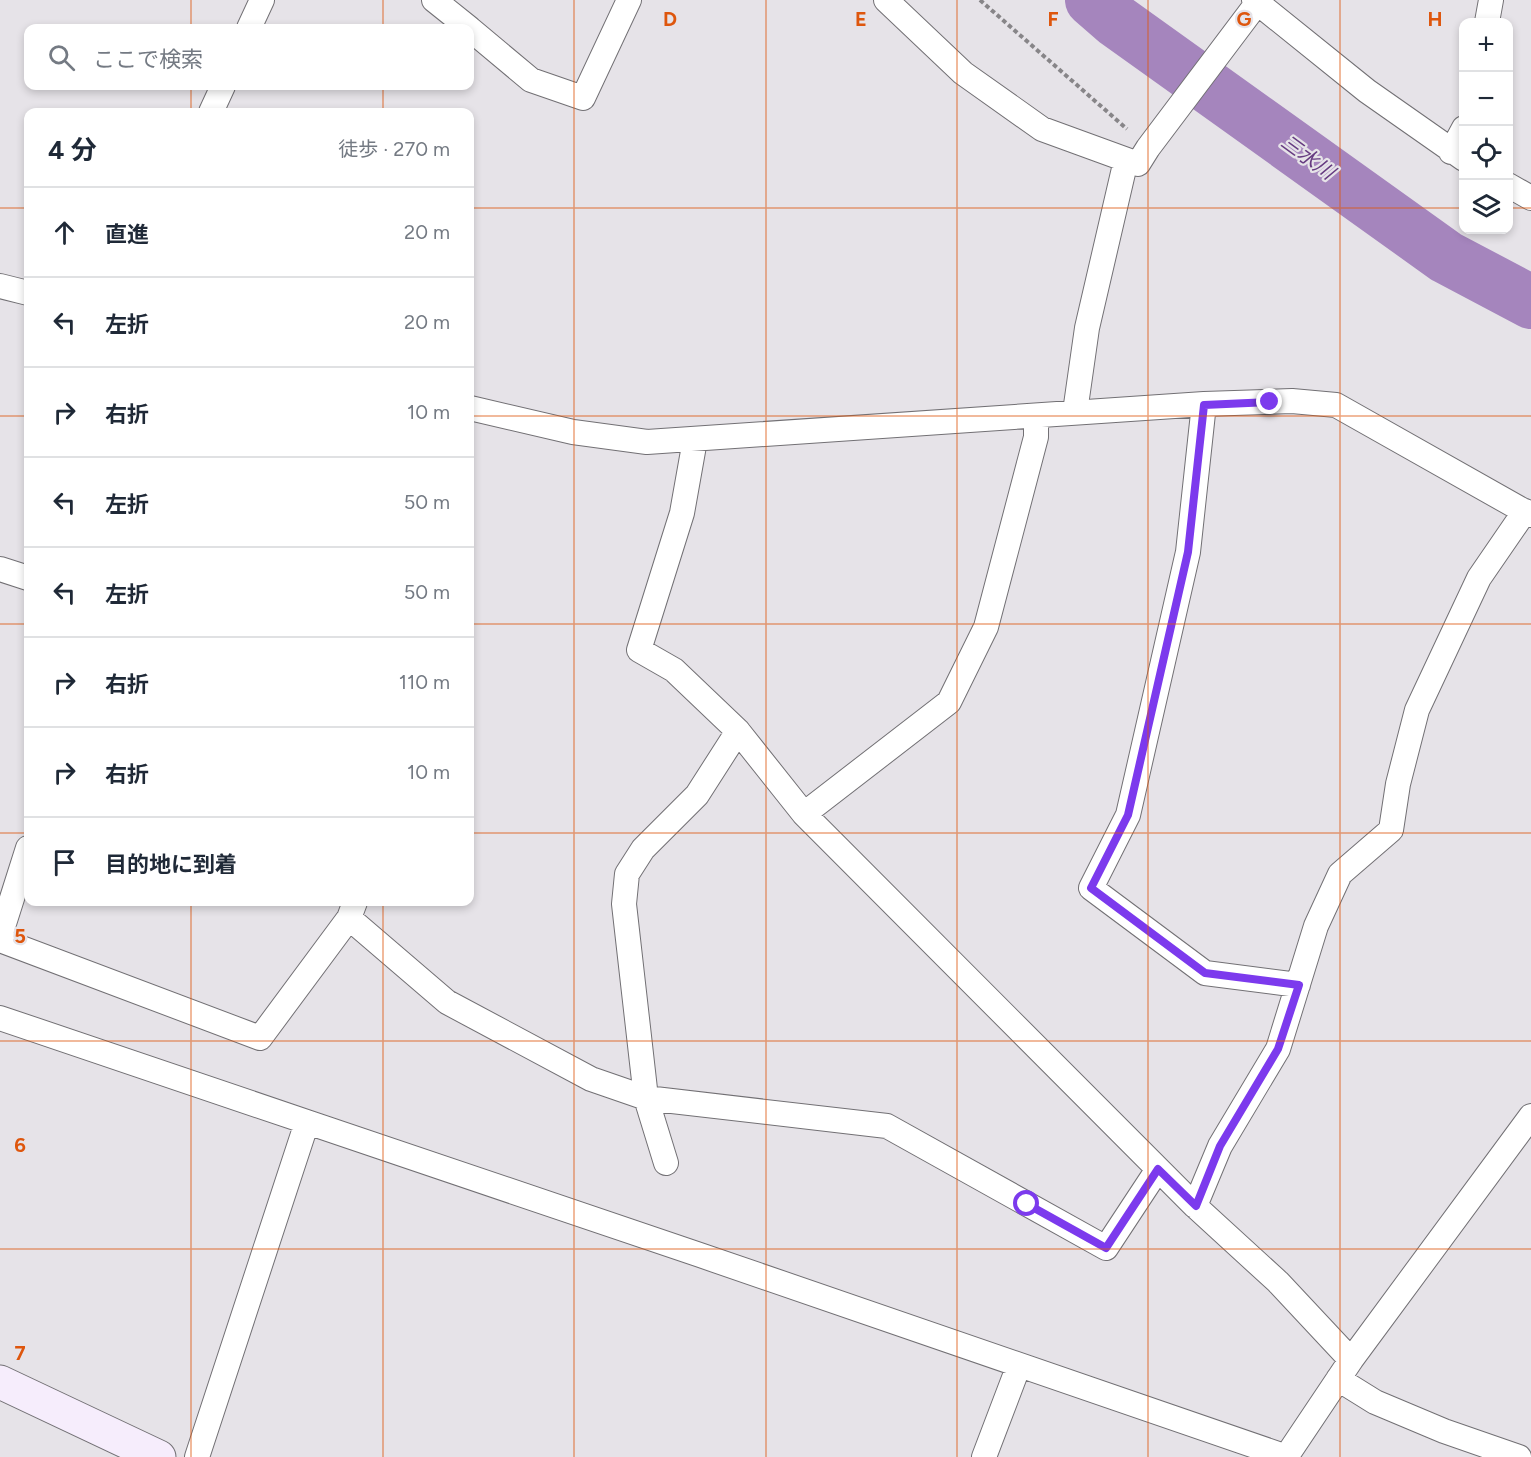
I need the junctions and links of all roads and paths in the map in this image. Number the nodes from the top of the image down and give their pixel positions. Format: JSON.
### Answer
{"nodes":[{"id":1,"x":262,"y":0,"type":"edge"},
{"id":2,"x":434,"y":0,"type":"edge"},
{"id":3,"x":629,"y":0,"type":"edge"},
{"id":4,"x":886,"y":0,"type":"edge"},
{"id":5,"x":980,"y":0,"type":"edge"},
{"id":6,"x":1491,"y":0,"type":"edge"},
{"id":7,"x":1254,"y":6,"type":"edge"},
{"id":8,"x":1488,"y":18,"type":"edge"},
{"id":9,"x":251,"y":24,"type":"edge"},
{"id":10,"x":463,"y":24,"type":"edge"},
{"id":11,"x":474,"y":33,"type":"edge"},
{"id":12,"x":221,"y":90,"type":"edge"},
{"id":13,"x":213,"y":108,"type":"edge"},
{"id":14,"x":1148,"y":147,"type":"junction"},
{"id":15,"x":1457,"y":155,"type":"edge"},
{"id":16,"x":1126,"y":160,"type":"junction"},
{"id":17,"x":1513,"y":187,"type":"edge"},
{"id":18,"x":1531,"y":198,"type":"edge"},
{"id":19,"x":0,"y":286,"type":"edge"},
{"id":20,"x":24,"y":292,"type":"edge"},
{"id":21,"x":1204,"y":405,"type":"junction"},
{"id":22,"x":474,"y":409,"type":"edge"},
{"id":23,"x":1074,"y":412,"type":"junction"},
{"id":24,"x":1036,"y":416,"type":"junction"},
{"id":25,"x":695,"y":440,"type":"junction"},
{"id":26,"x":1528,"y":513,"type":"edge"},
{"id":27,"x":0,"y":569,"type":"edge"},
{"id":28,"x":24,"y":577,"type":"edge"},
{"id":29,"x":738,"y":731,"type":"junction"},
{"id":30,"x":804,"y":814,"type":"junction"},
{"id":31,"x":24,"y":861,"type":"edge"},
{"id":32,"x":352,"y":910,"type":"edge"},
{"id":33,"x":0,"y":938,"type":"edge"},
{"id":34,"x":1299,"y":985,"type":"junction"},
{"id":35,"x":0,"y":1018,"type":"edge"},
{"id":36,"x":646,"y":1098,"type":"junction"},
{"id":37,"x":1531,"y":1116,"type":"edge"},
{"id":38,"x":307,"y":1122,"type":"junction"},
{"id":39,"x":666,"y":1163,"type":"dead end"},
{"id":40,"x":1158,"y":1169,"type":"junction"},
{"id":41,"x":1196,"y":1206,"type":"junction"},
{"id":42,"x":1020,"y":1365,"type":"junction"},
{"id":43,"x":1345,"y":1370,"type":"junction"},
{"id":44,"x":0,"y":1383,"type":"edge"},
{"id":45,"x":159,"y":1457,"type":"edge"},
{"id":46,"x":197,"y":1457,"type":"edge"},
{"id":47,"x":984,"y":1457,"type":"edge"},
{"id":48,"x":1287,"y":1457,"type":"edge"},
{"id":49,"x":1519,"y":1457,"type":"edge"}],
"edges":[{"from":1,"to":9,"type":"street"},
{"from":2,"to":10,"type":"street"},
{"from":3,"to":11,"type":"street"},
{"from":4,"to":16,"type":"street"},
{"from":5,"to":14,"type":"path"},
{"from":6,"to":8,"type":"street"},
{"from":7,"to":14,"type":"street"},
{"from":7,"to":15,"type":"street"},
{"from":12,"to":13,"type":"street"},
{"from":14,"to":16,"type":"street"},
{"from":16,"to":23,"type":"street"},
{"from":17,"to":18,"type":"street"},
{"from":19,"to":20,"type":"street"},
{"from":21,"to":23,"type":"street"},
{"from":21,"to":26,"type":"street"},
{"from":21,"to":34,"type":"street"},
{"from":22,"to":25,"type":"street"},
{"from":23,"to":24,"type":"street"},
{"from":24,"to":25,"type":"street"},
{"from":24,"to":30,"type":"street"},
{"from":25,"to":29,"type":"street"},
{"from":26,"to":34,"type":"street"},
{"from":27,"to":28,"type":"street"},
{"from":29,"to":30,"type":"street"},
{"from":29,"to":36,"type":"street"},
{"from":30,"to":40,"type":"street"},
{"from":31,"to":33,"type":"street"},
{"from":32,"to":33,"type":"street"},
{"from":32,"to":36,"type":"street"},
{"from":34,"to":41,"type":"street"},
{"from":35,"to":38,"type":"street"},
{"from":36,"to":39,"type":"street"},
{"from":36,"to":40,"type":"street"},
{"from":37,"to":43,"type":"street"},
{"from":38,"to":42,"type":"street"},
{"from":38,"to":46,"type":"street"},
{"from":40,"to":41,"type":"street"},
{"from":41,"to":43,"type":"street"},
{"from":42,"to":47,"type":"street"},
{"from":42,"to":48,"type":"street"},
{"from":43,"to":48,"type":"street"},
{"from":43,"to":49,"type":"street"},
{"from":44,"to":45,"type":"street"}]}
